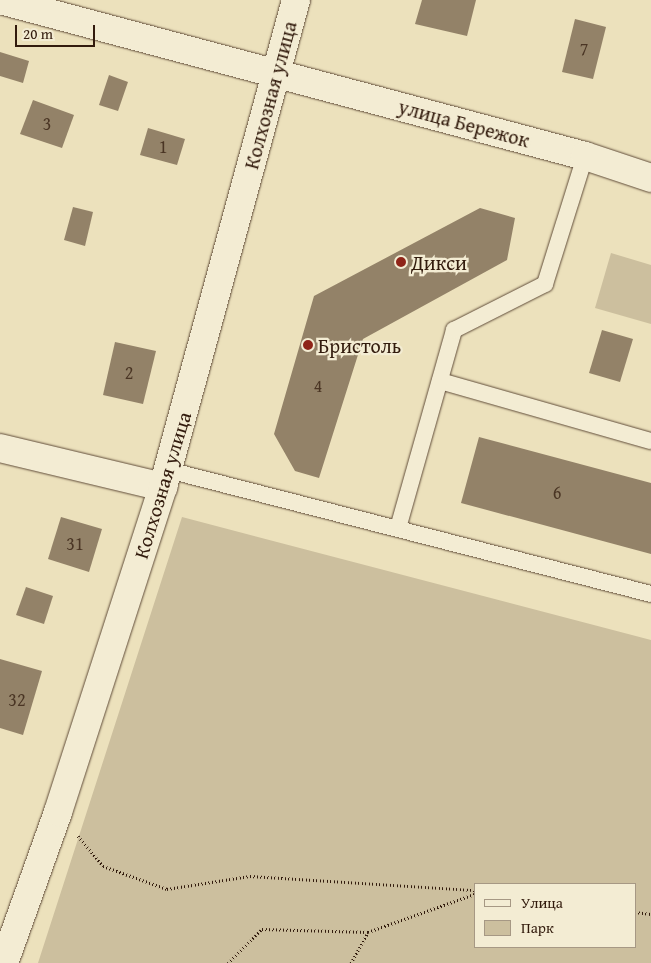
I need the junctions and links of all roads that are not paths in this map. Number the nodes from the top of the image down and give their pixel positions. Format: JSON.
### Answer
{"nodes":[{"id":1,"x":0,"y":0,"type":"edge"},
{"id":2,"x":296,"y":0,"type":"edge"},
{"id":3,"x":276,"y":73,"type":"junction"},
{"id":4,"x":585,"y":156,"type":"junction"},
{"id":5,"x":651,"y":178,"type":"edge"},
{"id":6,"x":440,"y":381,"type":"junction"},
{"id":7,"x":651,"y":441,"type":"edge"},
{"id":8,"x":0,"y":448,"type":"edge"},
{"id":9,"x":166,"y":479,"type":"junction"},
{"id":10,"x":398,"y":528,"type":"junction"},
{"id":11,"x":651,"y":594,"type":"edge"},
{"id":12,"x":4,"y":963,"type":"edge"}],
"edges":[{"from":1,"to":3,"type":"street","name":"улица Бережок"},
{"from":2,"to":3,"type":"street","name":"Колхозная улица"},
{"from":3,"to":4,"type":"street","name":"улица Бережок"},
{"from":3,"to":9,"type":"street","name":"Колхозная улица"},
{"from":4,"to":5,"type":"street","name":"улица Бережок"},
{"from":4,"to":6,"type":"lane"},
{"from":6,"to":7,"type":"lane"},
{"from":6,"to":10,"type":"lane"},
{"from":8,"to":9,"type":"street"},
{"from":9,"to":10,"type":"lane"},
{"from":9,"to":12,"type":"street","name":"Колхозная улица"},
{"from":10,"to":11,"type":"lane"}]}
